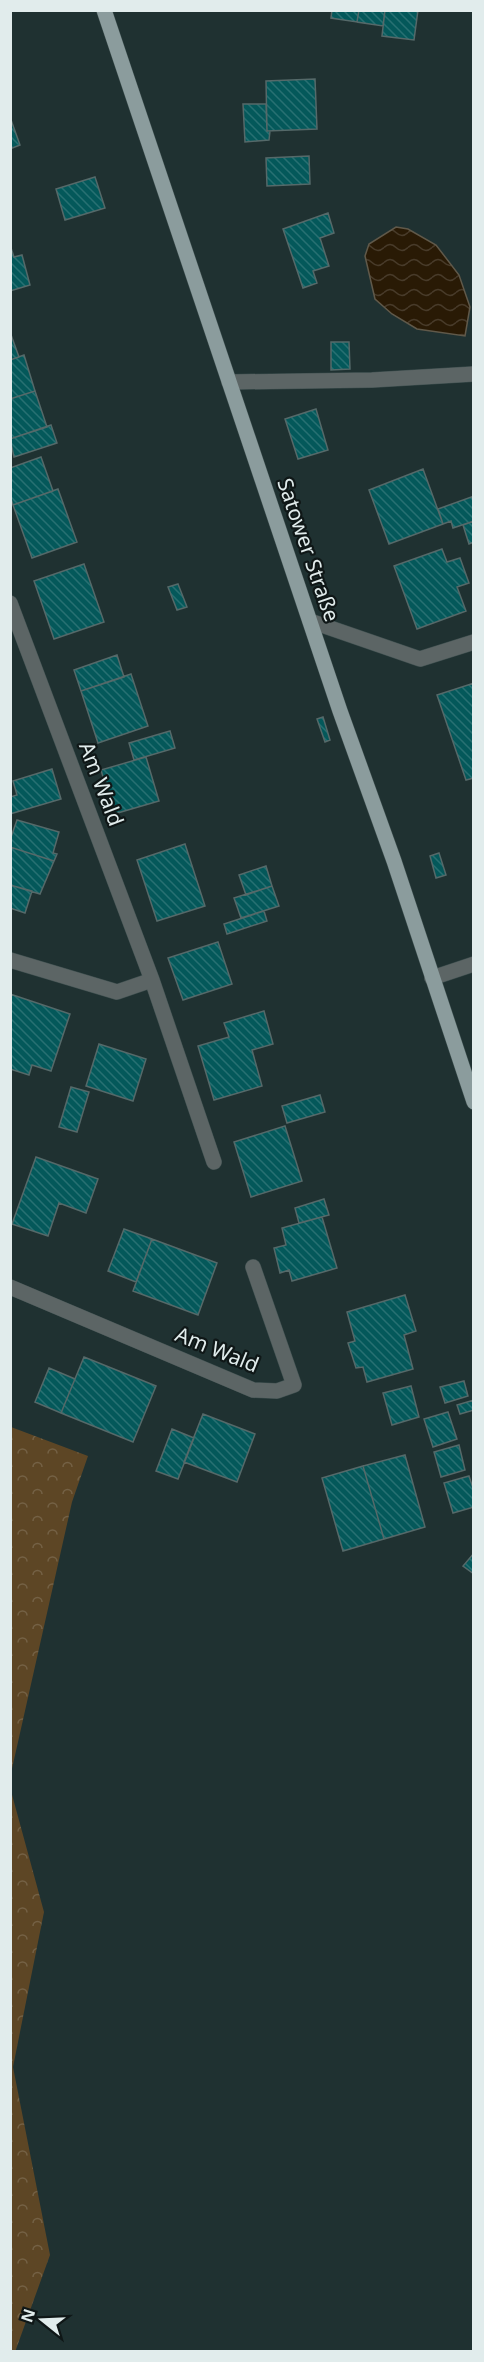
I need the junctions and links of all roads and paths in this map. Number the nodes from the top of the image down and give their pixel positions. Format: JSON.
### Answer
{"nodes":[{"id":1,"x":104,"y":10,"type":"edge"},
{"id":2,"x":474,"y":374,"type":"edge"},
{"id":3,"x":229,"y":382,"type":"junction"},
{"id":4,"x":10,"y":603,"type":"edge"},
{"id":5,"x":310,"y":621,"type":"junction"},
{"id":6,"x":474,"y":642,"type":"edge"},
{"id":7,"x":10,"y":960,"type":"edge"},
{"id":8,"x":474,"y":964,"type":"edge"},
{"id":9,"x":432,"y":978,"type":"junction"},
{"id":10,"x":152,"y":980,"type":"junction"},
{"id":11,"x":474,"y":1102,"type":"edge"},
{"id":12,"x":214,"y":1162,"type":"dead end"},
{"id":13,"x":253,"y":1267,"type":"dead end"},
{"id":14,"x":10,"y":1287,"type":"edge"}],
"edges":[{"from":1,"to":3,"type":"main road","name":"Satower Straße"},
{"from":2,"to":3,"type":"street"},
{"from":3,"to":5,"type":"main road","name":"Satower Straße"},
{"from":4,"to":10,"type":"street","name":"Am Wald"},
{"from":5,"to":6,"type":"street"},
{"from":5,"to":9,"type":"main road","name":"Satower Straße"},
{"from":7,"to":10,"type":"street"},
{"from":8,"to":9,"type":"street"},
{"from":9,"to":11,"type":"main road","name":"Satower Straße"},
{"from":10,"to":12,"type":"street","name":"Am Wald"},
{"from":13,"to":14,"type":"street","name":"Am Wald"}]}
